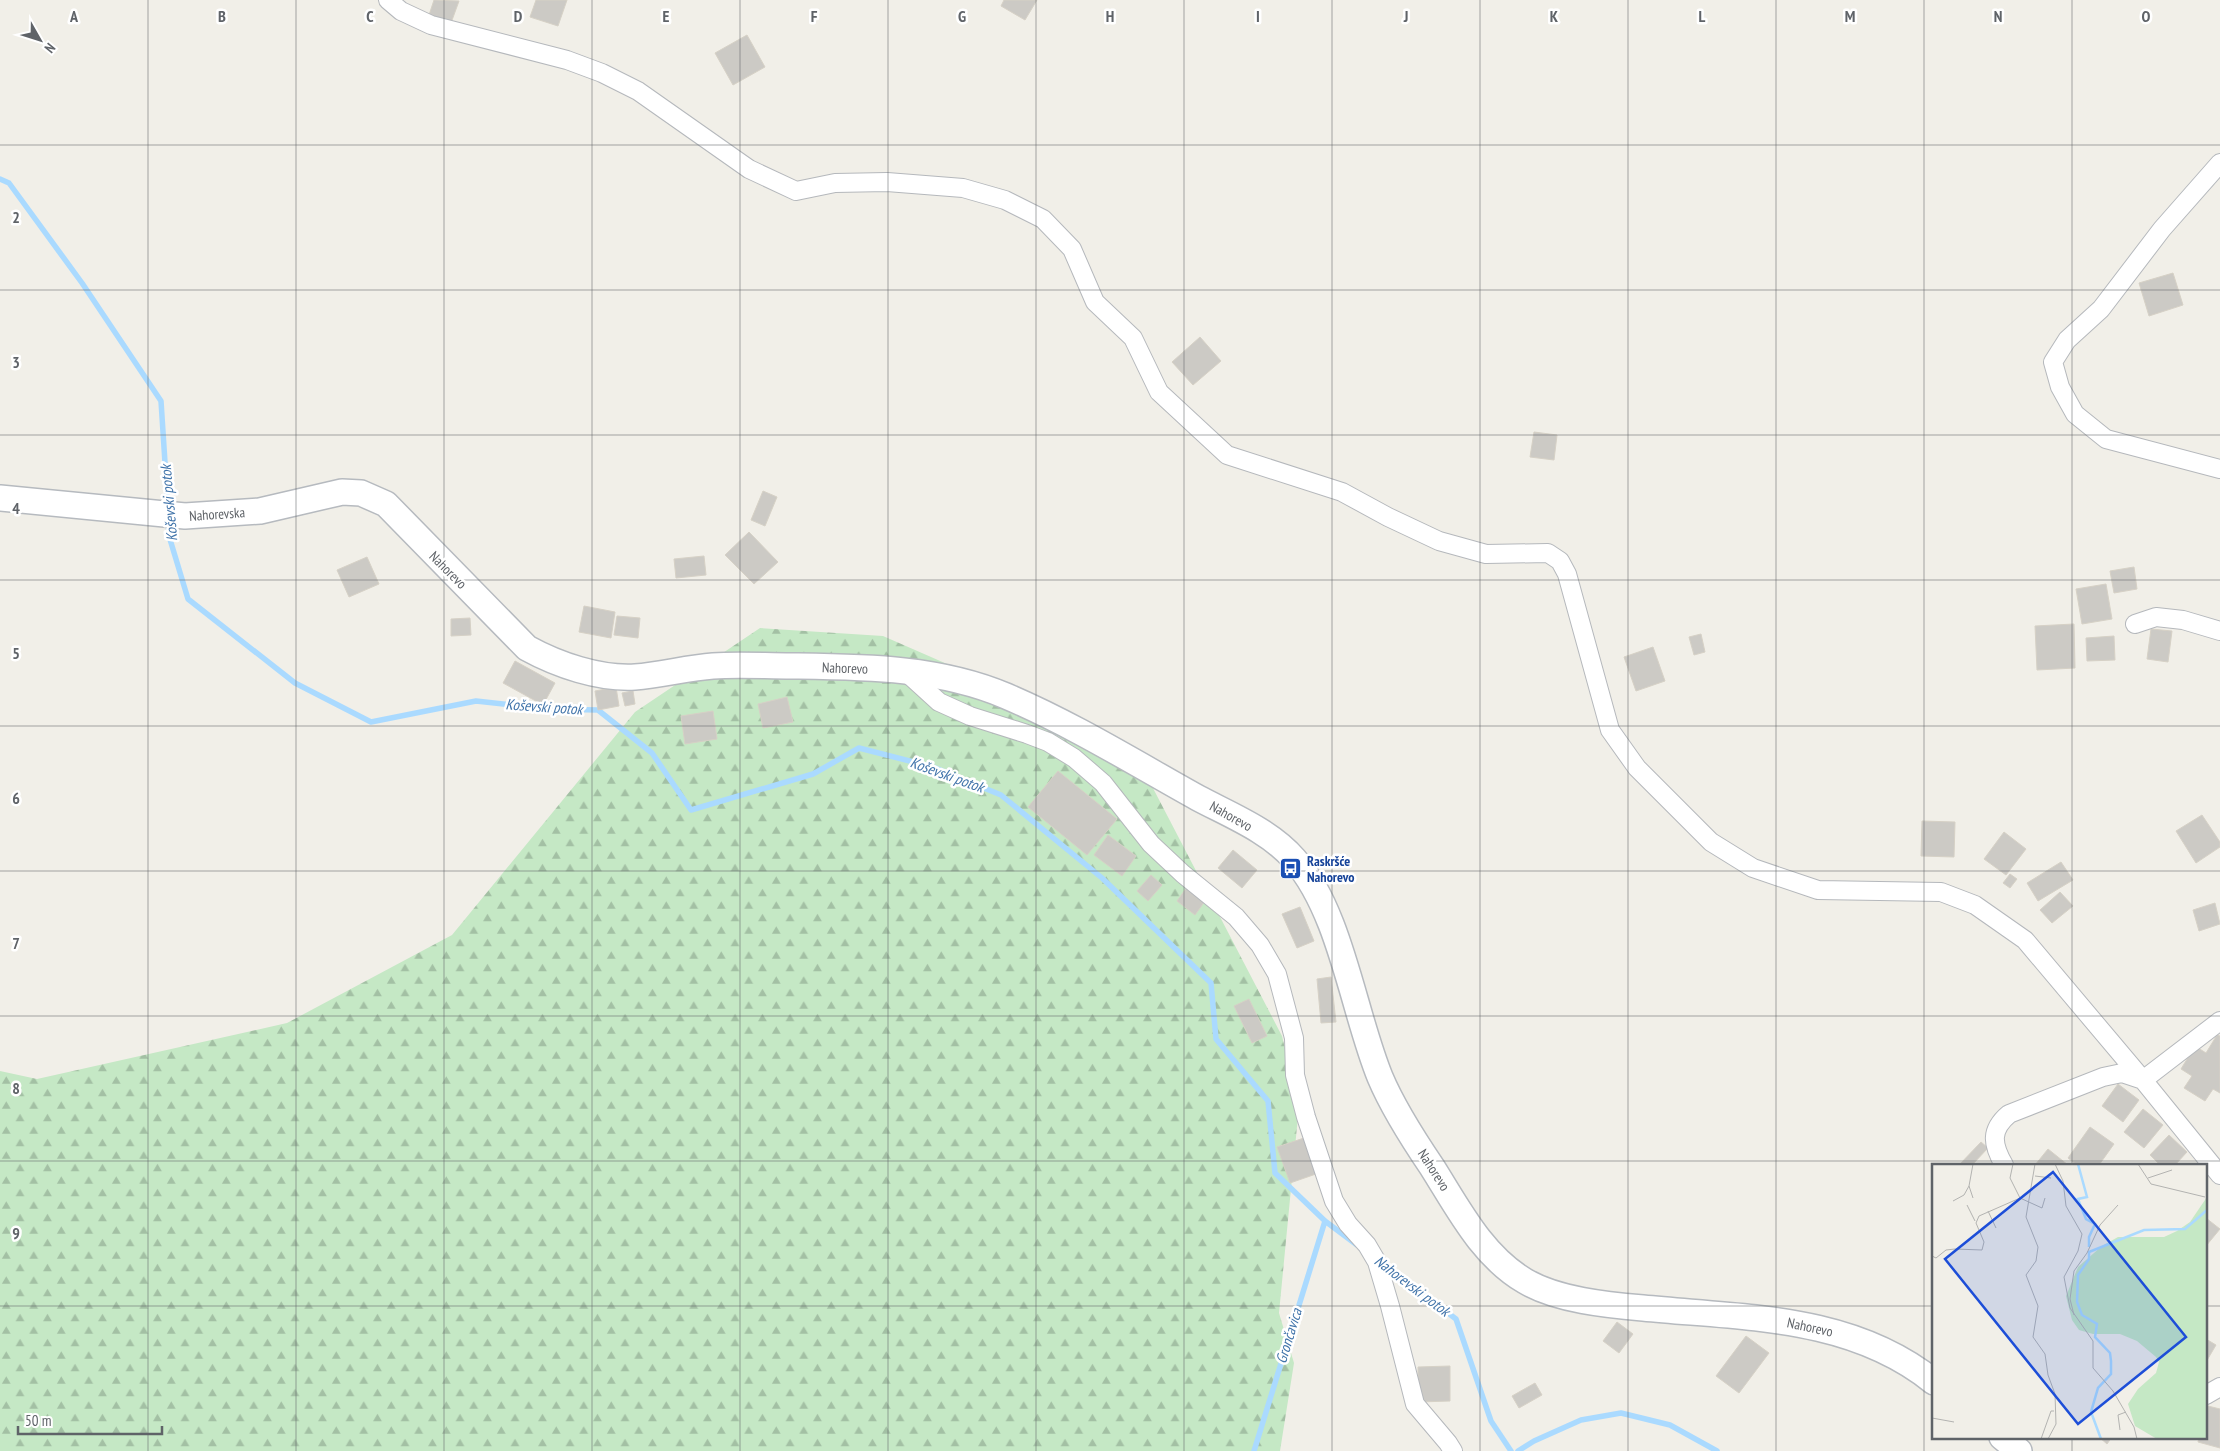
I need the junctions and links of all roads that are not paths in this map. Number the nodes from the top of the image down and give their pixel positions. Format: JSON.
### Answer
{"nodes":[{"id":1,"x":388,"y":0,"type":"edge"},
{"id":2,"x":2220,"y":163,"type":"edge"},
{"id":3,"x":2220,"y":469,"type":"edge"},
{"id":4,"x":342,"y":492,"type":"joint"},
{"id":5,"x":0,"y":498,"type":"edge"},
{"id":6,"x":2135,"y":624,"type":"dead end"},
{"id":7,"x":2220,"y":631,"type":"edge"},
{"id":8,"x":905,"y":670,"type":"junction"},
{"id":9,"x":2220,"y":1021,"type":"edge"},
{"id":10,"x":2143,"y":1080,"type":"junction"},
{"id":11,"x":2003,"y":1164,"type":"edge"},
{"id":12,"x":2220,"y":1175,"type":"edge"},
{"id":13,"x":1932,"y":1381,"type":"edge"},
{"id":14,"x":2220,"y":1387,"type":"edge"},
{"id":15,"x":2208,"y":1394,"type":"edge"},
{"id":16,"x":2003,"y":1438,"type":"edge"},
{"id":17,"x":1453,"y":1451,"type":"edge"},
{"id":18,"x":2018,"y":1451,"type":"edge"}],
"edges":[{"from":1,"to":10,"type":"street"},
{"from":2,"to":3,"type":"street"},
{"from":4,"to":5,"type":"street","name":"Nahorevska"},
{"from":4,"to":8,"type":"street","name":"Nahorevo"},
{"from":6,"to":7,"type":"street"},
{"from":8,"to":13,"type":"street","name":"Nahorevo"},
{"from":8,"to":17,"type":"street"},
{"from":9,"to":10,"type":"street"},
{"from":10,"to":11,"type":"street"},
{"from":10,"to":12,"type":"street"},
{"from":14,"to":15,"type":"street"},
{"from":16,"to":18,"type":"street"}]}
